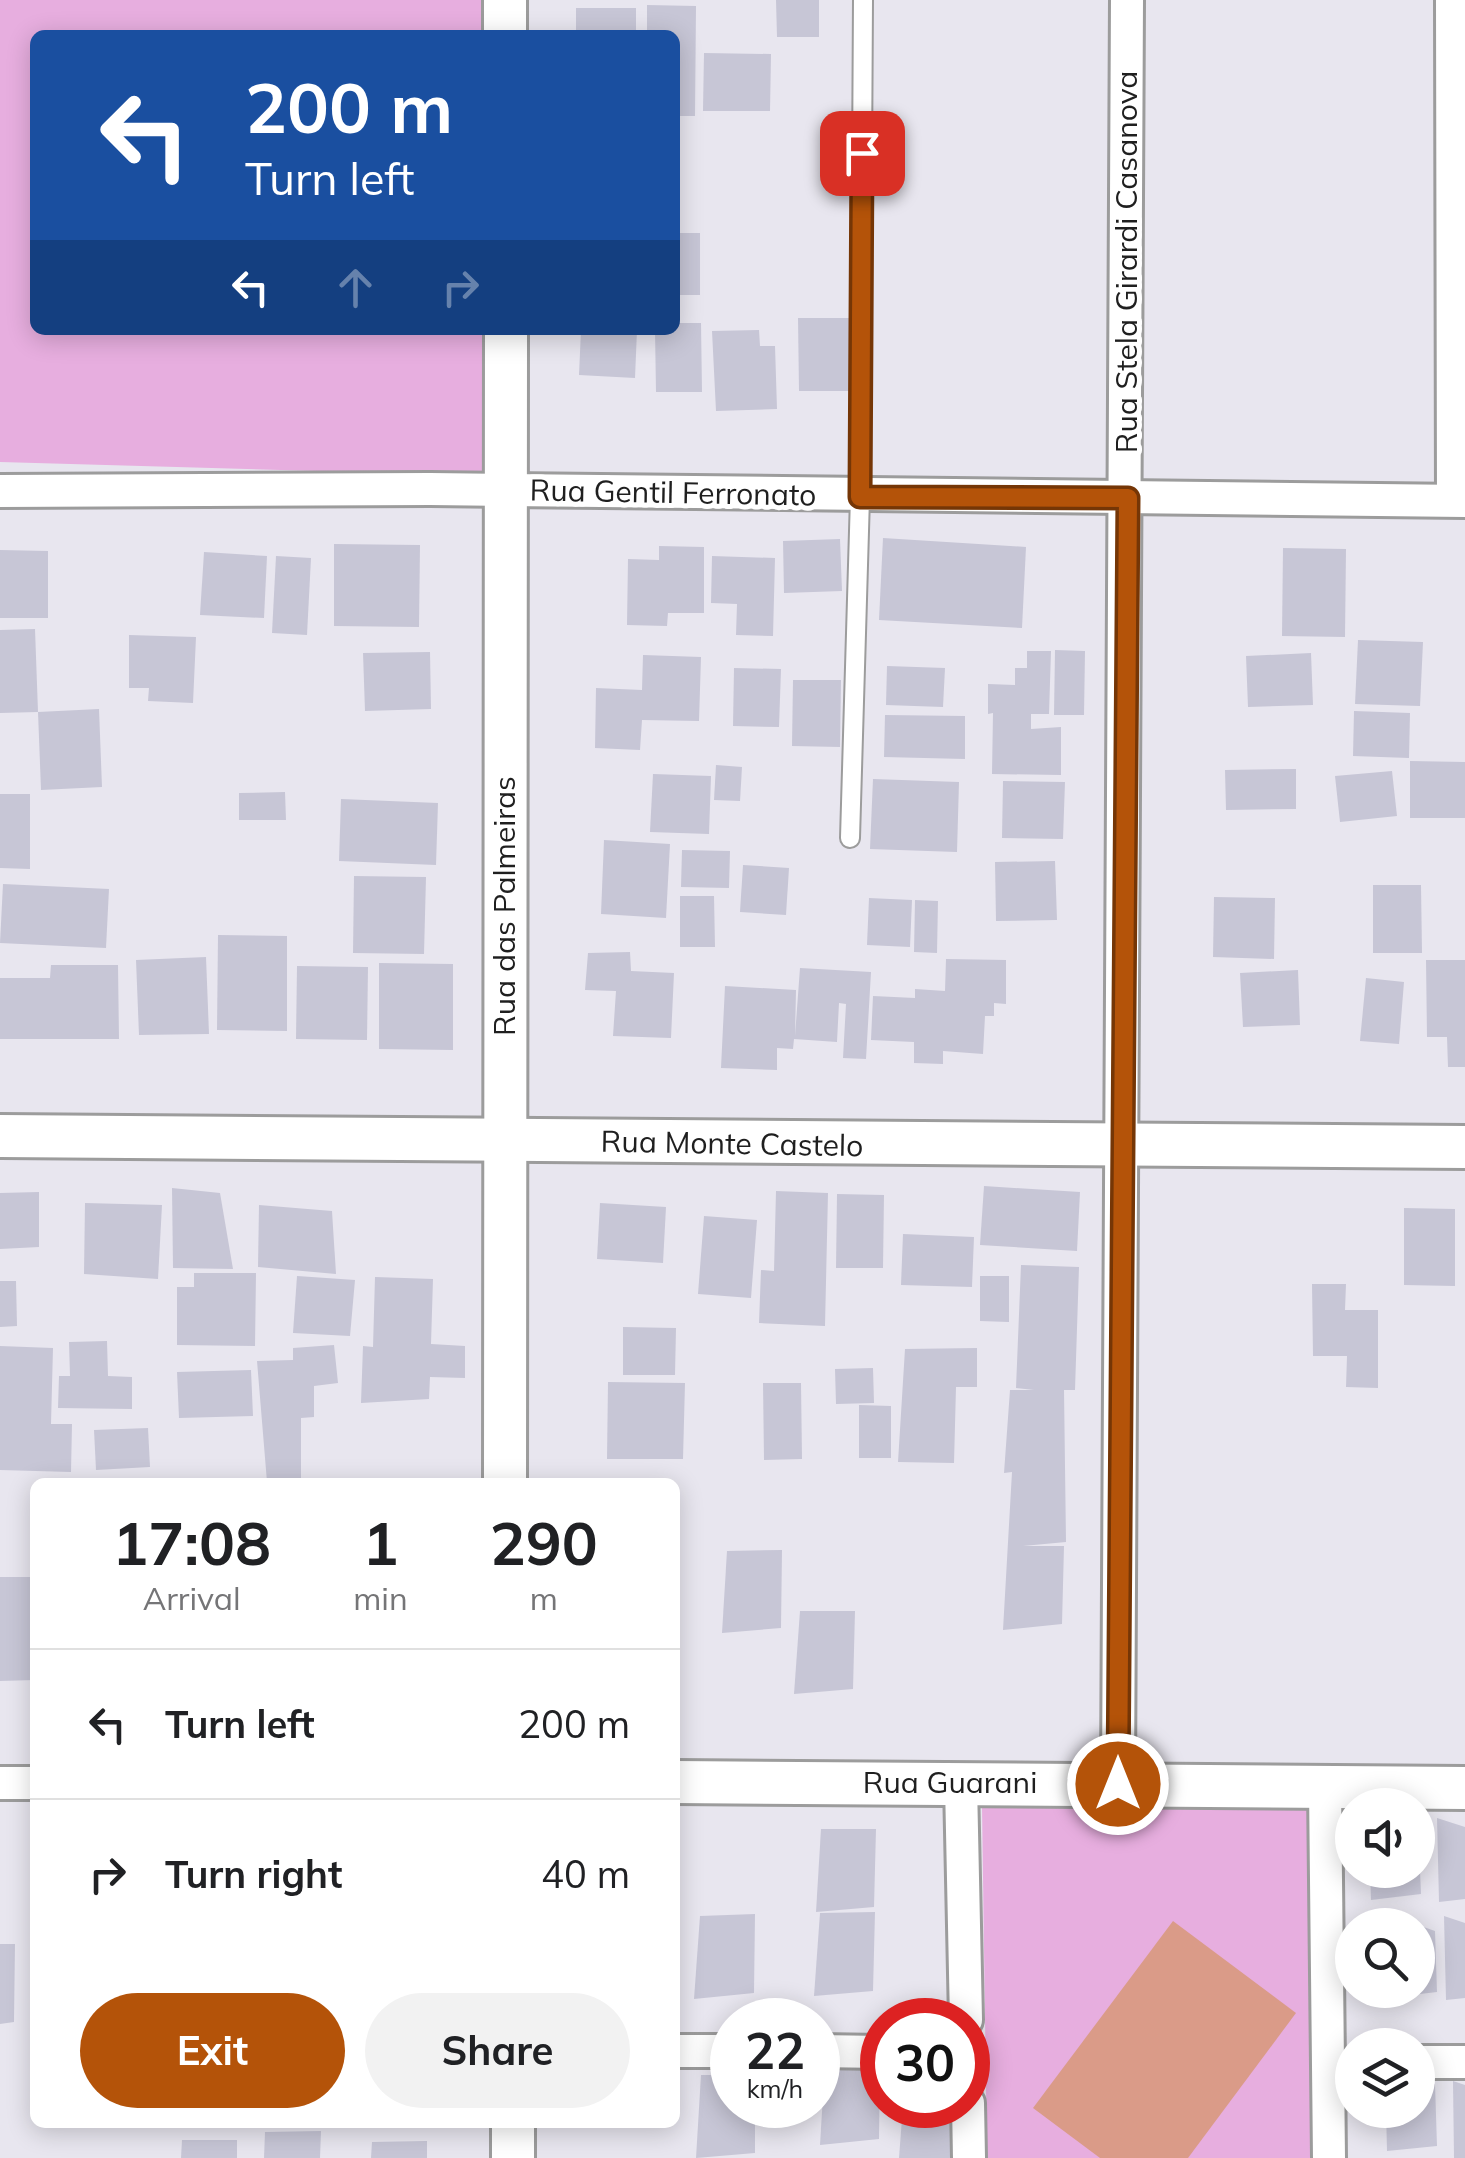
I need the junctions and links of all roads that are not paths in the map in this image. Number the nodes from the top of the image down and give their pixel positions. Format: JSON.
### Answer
{"nodes":[{"id":1,"x":505,"y":0,"type":"edge"},
{"id":2,"x":862,"y":0,"type":"edge"},
{"id":3,"x":1127,"y":0,"type":"edge"},
{"id":4,"x":1452,"y":0,"type":"edge"},
{"id":5,"x":505,"y":30,"type":"edge"},
{"id":6,"x":506,"y":335,"type":"edge"},
{"id":7,"x":506,"y":490,"type":"junction"},
{"id":8,"x":0,"y":491,"type":"edge"},
{"id":9,"x":860,"y":497,"type":"junction"},
{"id":10,"x":1128,"y":498,"type":"junction"},
{"id":11,"x":1459,"y":500,"type":"edge"},
{"id":12,"x":850,"y":838,"type":"dead end"},
{"id":13,"x":0,"y":1136,"type":"edge"},
{"id":14,"x":504,"y":1142,"type":"junction"},
{"id":15,"x":1465,"y":1146,"type":"edge"},
{"id":16,"x":1123,"y":1148,"type":"junction"},
{"id":17,"x":505,"y":1478,"type":"edge"},
{"id":18,"x":680,"y":1782,"type":"edge"},
{"id":19,"x":30,"y":1783,"type":"edge"},
{"id":20,"x":0,"y":1784,"type":"edge"},
{"id":21,"x":961,"y":1784,"type":"junction"},
{"id":22,"x":1118,"y":1784,"type":"junction"},
{"id":23,"x":1325,"y":1787,"type":"junction"},
{"id":24,"x":1465,"y":1788,"type":"edge"},
{"id":25,"x":966,"y":1998,"type":"edge"},
{"id":26,"x":1338,"y":2028,"type":"edge"},
{"id":27,"x":680,"y":2051,"type":"edge"},
{"id":28,"x":710,"y":2051,"type":"edge"},
{"id":29,"x":1435,"y":2062,"type":"edge"},
{"id":30,"x":1465,"y":2062,"type":"edge"},
{"id":31,"x":1335,"y":2105,"type":"edge"},
{"id":32,"x":513,"y":2128,"type":"edge"},
{"id":33,"x":968,"y":2128,"type":"edge"},
{"id":34,"x":513,"y":2158,"type":"edge"},
{"id":35,"x":969,"y":2158,"type":"edge"},
{"id":36,"x":1329,"y":2158,"type":"edge"}],
"edges":[{"from":1,"to":5,"type":"street"},
{"from":2,"to":9,"type":"lane"},
{"from":3,"to":10,"type":"street","name":"Rua Stela Girardi Casanova"},
{"from":4,"to":11,"type":"street"},
{"from":6,"to":7,"type":"street","name":"Rua das Palmeiras"},
{"from":7,"to":8,"type":"street","name":"Rua Gentil Ferronato"},
{"from":7,"to":9,"type":"street","name":"Rua Gentil Ferronato"},
{"from":7,"to":14,"type":"street","name":"Rua das Palmeiras"},
{"from":9,"to":10,"type":"street","name":"Rua Gentil Ferronato"},
{"from":9,"to":12,"type":"lane"},
{"from":10,"to":11,"type":"street","name":"Rua Gentil Ferronato"},
{"from":10,"to":16,"type":"street","name":"Rua Stela Girardi Casanova"},
{"from":13,"to":14,"type":"street","name":"Rua Monte Castelo"},
{"from":14,"to":16,"type":"street","name":"Rua Monte Castelo"},
{"from":14,"to":17,"type":"street","name":"Rua das Palmeiras"},
{"from":15,"to":16,"type":"street","name":"Rua Monte Castelo"},
{"from":16,"to":22,"type":"street","name":"Rua Stela Girardi Casanova"},
{"from":18,"to":21,"type":"street","name":"Rua Guarani"},
{"from":19,"to":20,"type":"street"},
{"from":21,"to":22,"type":"street","name":"Rua Guarani"},
{"from":21,"to":25,"type":"street"},
{"from":22,"to":23,"type":"street","name":"Rua Guarani"},
{"from":23,"to":24,"type":"street","name":"Rua Guarani"},
{"from":23,"to":26,"type":"street"},
{"from":27,"to":28,"type":"street"},
{"from":29,"to":30,"type":"street"},
{"from":31,"to":36,"type":"street"},
{"from":32,"to":34,"type":"street"},
{"from":33,"to":35,"type":"street"}]}
